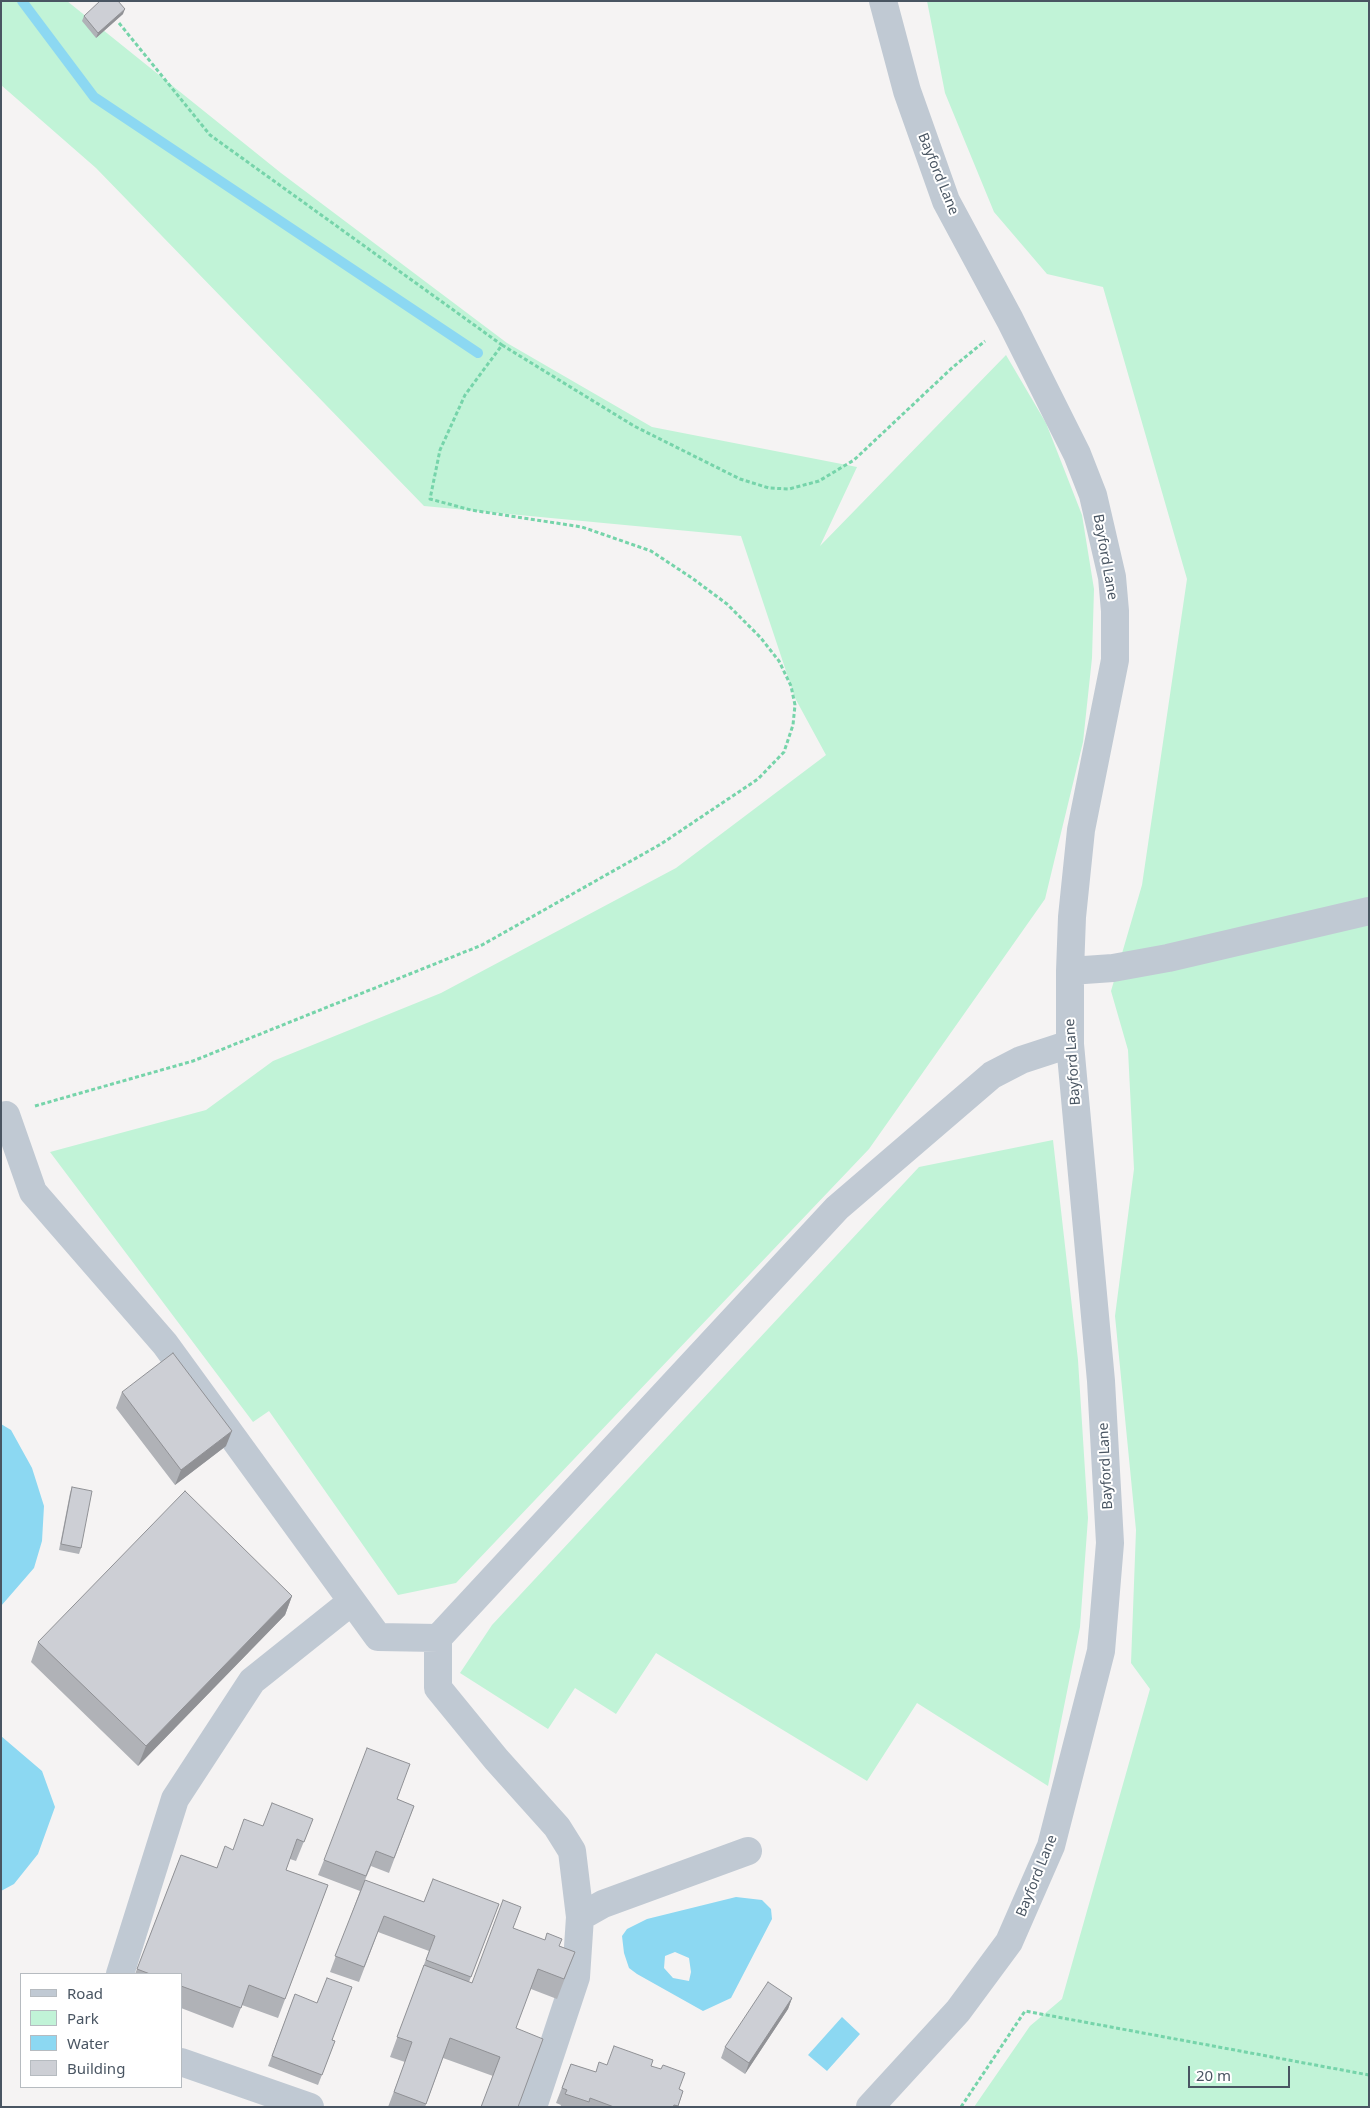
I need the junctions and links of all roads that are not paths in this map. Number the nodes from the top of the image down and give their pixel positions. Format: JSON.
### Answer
{"nodes":[{"id":1,"x":883,"y":1,"type":"edge"},
{"id":2,"x":1369,"y":911,"type":"edge"},
{"id":3,"x":1070,"y":971,"type":"junction"},
{"id":4,"x":1070,"y":1044,"type":"junction"},
{"id":5,"x":6,"y":1115,"type":"road end"},
{"id":6,"x":351,"y":1602,"type":"junction"},
{"id":7,"x":438,"y":1638,"type":"junction"},
{"id":8,"x":748,"y":1851,"type":"dead end"},
{"id":9,"x":580,"y":1917,"type":"junction"},
{"id":10,"x":120,"y":1973,"type":"edge"},
{"id":11,"x":182,"y":2062,"type":"edge"},
{"id":12,"x":310,"y":2107,"type":"edge"},
{"id":13,"x":533,"y":2107,"type":"edge"},
{"id":14,"x":870,"y":2107,"type":"edge"}],
"edges":[{"from":1,"to":3,"type":"street","name":"Bayford Lane"},
{"from":2,"to":3,"type":"street"},
{"from":3,"to":4,"type":"street","name":"Bayford Lane"},
{"from":4,"to":7,"type":"street"},
{"from":4,"to":14,"type":"street","name":"Bayford Lane"},
{"from":5,"to":6,"type":"street"},
{"from":6,"to":7,"type":"street"},
{"from":6,"to":10,"type":"street"},
{"from":7,"to":9,"type":"street"},
{"from":8,"to":9,"type":"street"},
{"from":9,"to":13,"type":"street"},
{"from":11,"to":12,"type":"street"}]}
